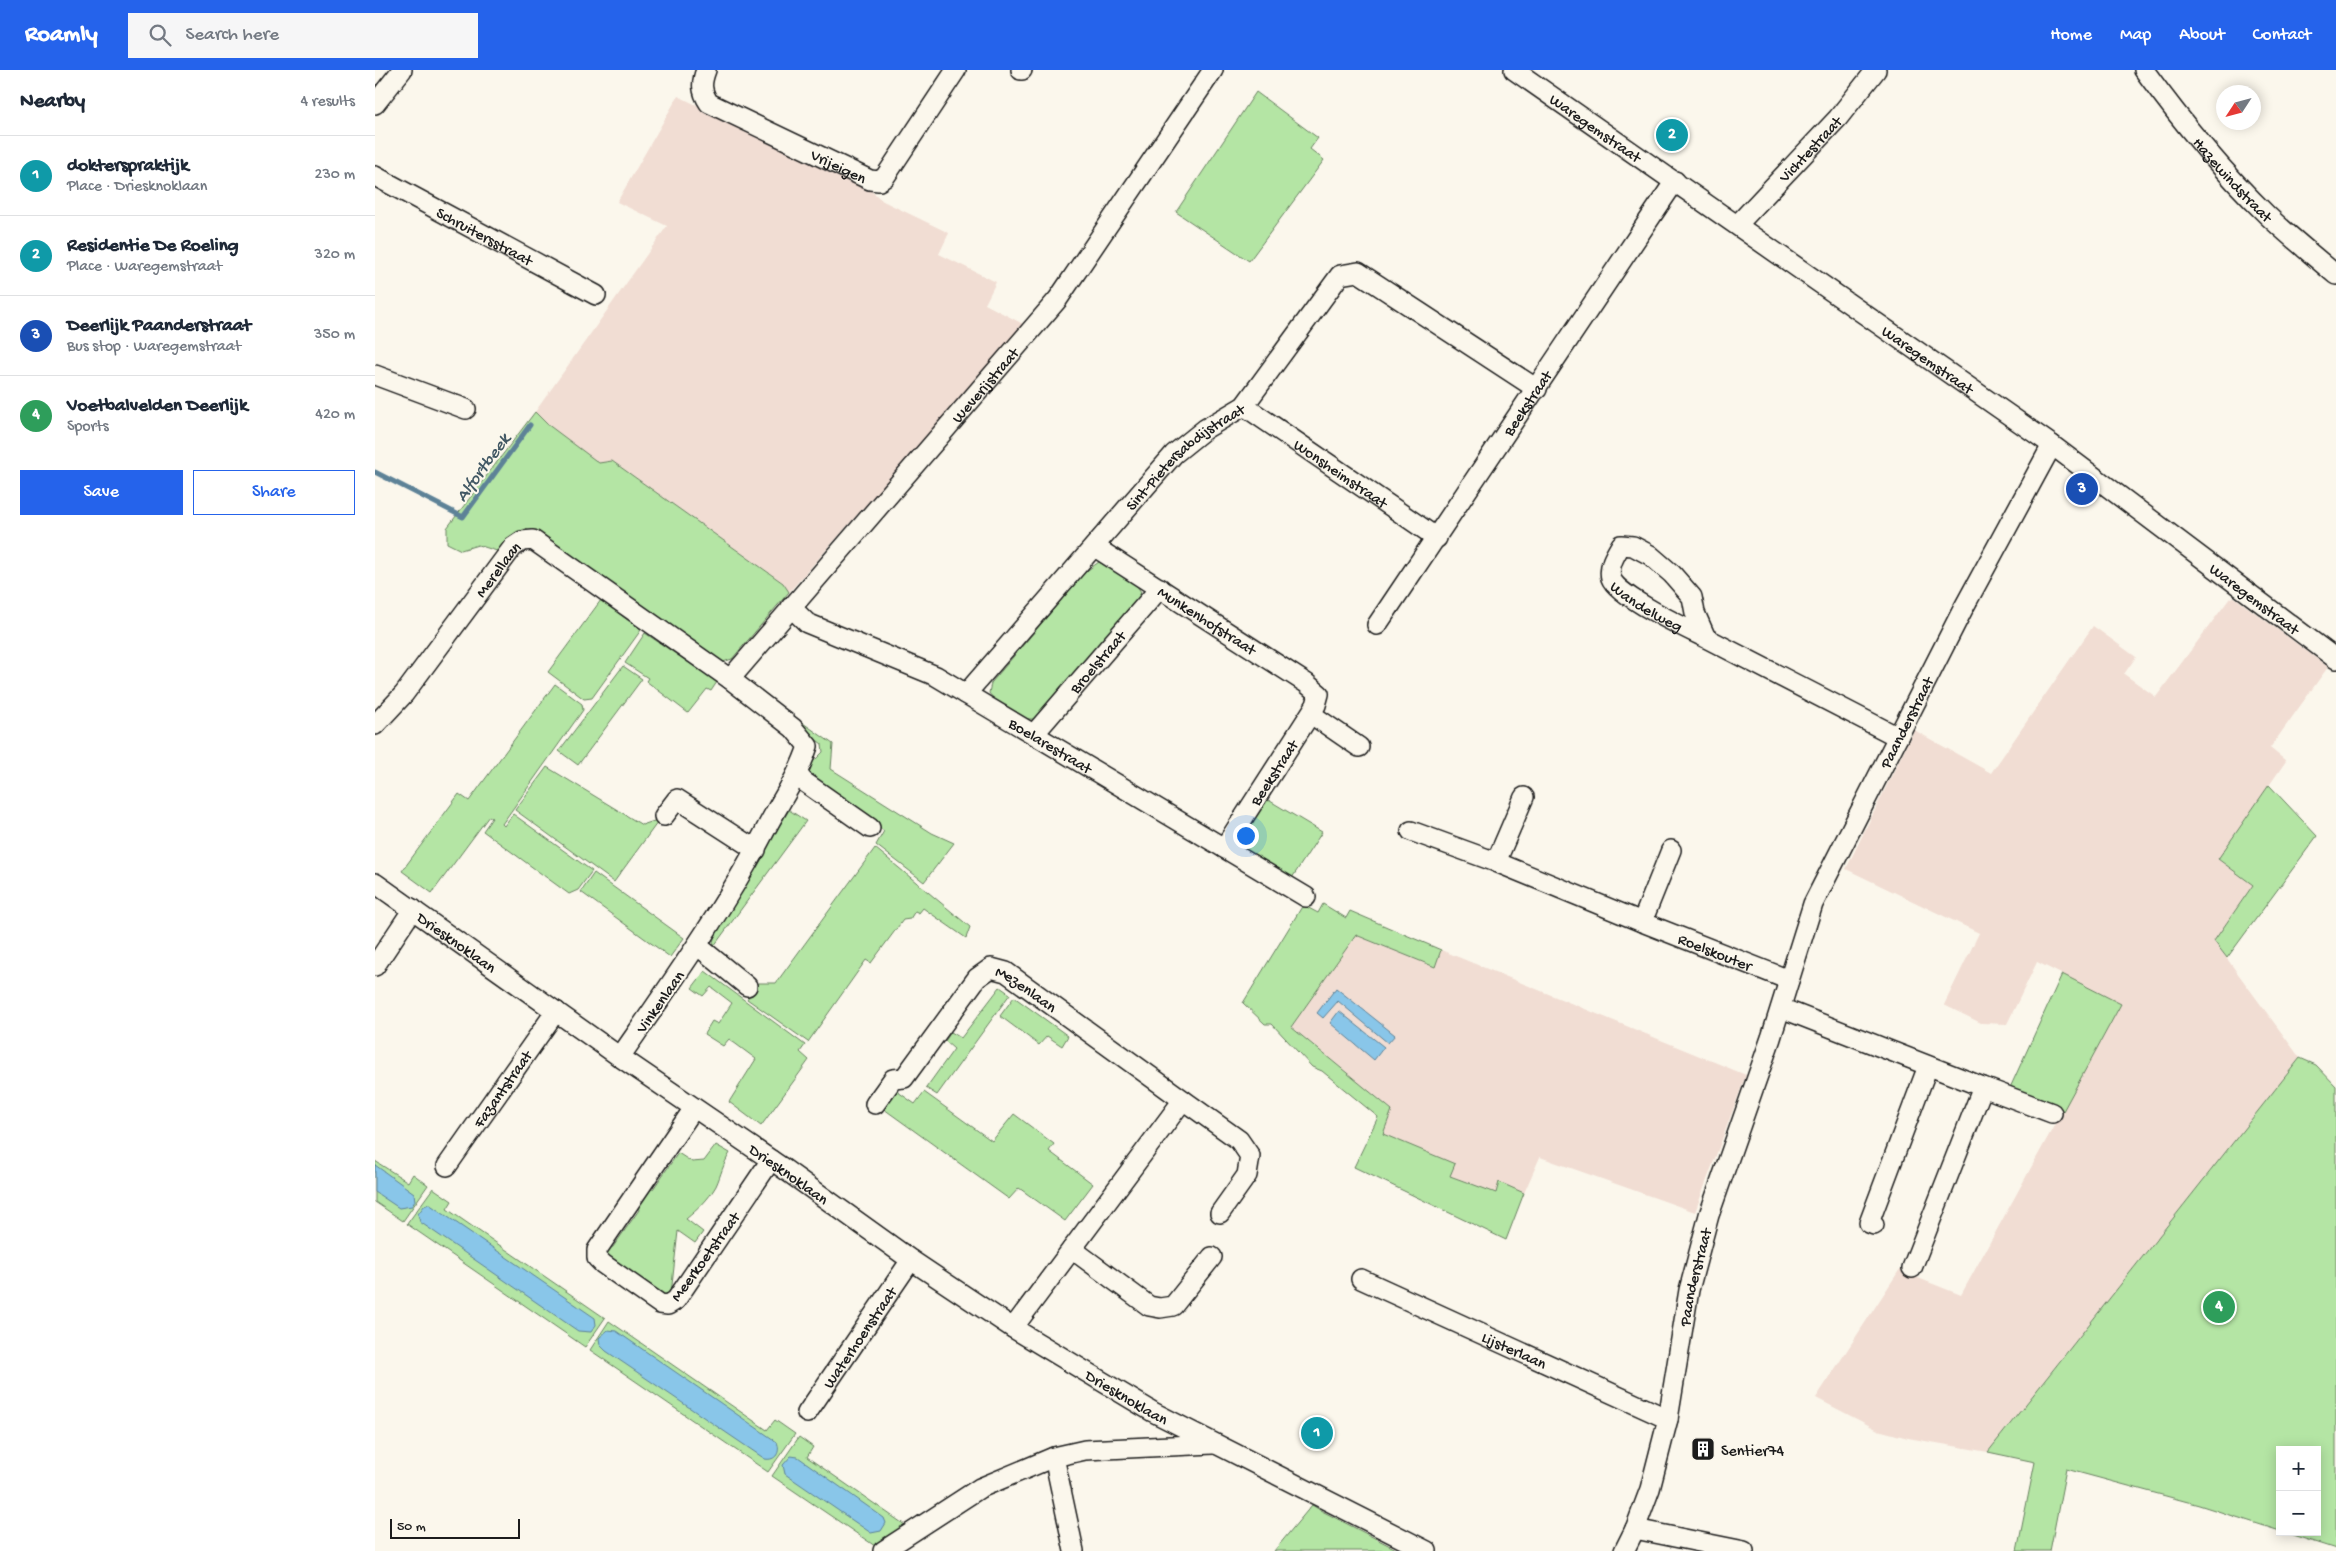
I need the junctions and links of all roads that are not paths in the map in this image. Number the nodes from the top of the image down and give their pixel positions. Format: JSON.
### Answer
{"nodes":[{"id":1,"x":402,"y":70,"type":"edge"},
{"id":2,"x":706,"y":70,"type":"edge"},
{"id":3,"x":957,"y":70,"type":"edge"},
{"id":4,"x":1213,"y":70,"type":"edge"},
{"id":5,"x":1514,"y":70,"type":"edge"},
{"id":6,"x":1875,"y":70,"type":"edge"},
{"id":7,"x":2144,"y":70,"type":"edge"},
{"id":8,"x":375,"y":104,"type":"edge"},
{"id":9,"x":375,"y":176,"type":"edge"},
{"id":10,"x":1675,"y":181,"type":"junction"},
{"id":11,"x":1738,"y":224,"type":"junction"},
{"id":12,"x":2336,"y":275,"type":"edge"},
{"id":13,"x":595,"y":294,"type":"dead end"},
{"id":14,"x":375,"y":375,"type":"edge"},
{"id":15,"x":1537,"y":389,"type":"junction"},
{"id":16,"x":1244,"y":406,"type":"junction"},
{"id":17,"x":466,"y":409,"type":"dead end"},
{"id":18,"x":2052,"y":445,"type":"junction"},
{"id":19,"x":1437,"y":538,"type":"junction"},
{"id":20,"x":1095,"y":547,"type":"junction"},
{"id":21,"x":1160,"y":588,"type":"junction"},
{"id":22,"x":791,"y":607,"type":"junction"},
{"id":23,"x":1377,"y":625,"type":"dead end"},
{"id":24,"x":1706,"y":638,"type":"junction"},
{"id":25,"x":2336,"y":659,"type":"edge"},
{"id":26,"x":730,"y":680,"type":"junction"},
{"id":27,"x":966,"y":694,"type":"junction"},
{"id":28,"x":1319,"y":694,"type":"joint"},
{"id":29,"x":1311,"y":714,"type":"junction"},
{"id":30,"x":375,"y":725,"type":"edge"},
{"id":31,"x":1033,"y":734,"type":"junction"},
{"id":32,"x":1898,"y":737,"type":"junction"},
{"id":33,"x":1359,"y":746,"type":"dead end"},
{"id":34,"x":797,"y":773,"type":"junction"},
{"id":35,"x":1524,"y":797,"type":"dead end"},
{"id":36,"x":664,"y":816,"type":"dead end"},
{"id":37,"x":870,"y":828,"type":"dead end"},
{"id":38,"x":1411,"y":831,"type":"dead end"},
{"id":39,"x":1224,"y":848,"type":"junction"},
{"id":40,"x":756,"y":850,"type":"junction"},
{"id":41,"x":1671,"y":850,"type":"dead end"},
{"id":42,"x":1496,"y":862,"type":"junction"},
{"id":43,"x":375,"y":883,"type":"edge"},
{"id":44,"x":1306,"y":897,"type":"dead end"},
{"id":45,"x":413,"y":909,"type":"junction"},
{"id":46,"x":1642,"y":922,"type":"junction"},
{"id":47,"x":698,"y":946,"type":"junction"},
{"id":48,"x":375,"y":966,"type":"edge"},
{"id":49,"x":1789,"y":980,"type":"junction"},
{"id":50,"x":747,"y":986,"type":"dead end"},
{"id":51,"x":1781,"y":1008,"type":"junction"},
{"id":52,"x":556,"y":1010,"type":"junction"},
{"id":53,"x":620,"y":1057,"type":"junction"},
{"id":54,"x":1928,"y":1066,"type":"junction"},
{"id":55,"x":1983,"y":1087,"type":"junction"},
{"id":56,"x":1183,"y":1100,"type":"junction"},
{"id":57,"x":875,"y":1104,"type":"dead end"},
{"id":58,"x":694,"y":1108,"type":"junction"},
{"id":59,"x":2052,"y":1113,"type":"dead end"},
{"id":60,"x":771,"y":1160,"type":"junction"},
{"id":61,"x":447,"y":1166,"type":"dead end"},
{"id":62,"x":1220,"y":1214,"type":"dead end"},
{"id":63,"x":1874,"y":1225,"type":"dead end"},
{"id":64,"x":1072,"y":1249,"type":"junction"},
{"id":65,"x":1211,"y":1257,"type":"dead end"},
{"id":66,"x":911,"y":1260,"type":"junction"},
{"id":67,"x":1912,"y":1268,"type":"dead end"},
{"id":68,"x":1361,"y":1279,"type":"dead end"},
{"id":69,"x":1013,"y":1328,"type":"junction"},
{"id":70,"x":807,"y":1413,"type":"dead end"},
{"id":71,"x":1668,"y":1419,"type":"junction"},
{"id":72,"x":1216,"y":1444,"type":"junction"},
{"id":73,"x":1054,"y":1457,"type":"junction"},
{"id":74,"x":1635,"y":1529,"type":"junction"},
{"id":75,"x":883,"y":1551,"type":"edge"},
{"id":76,"x":1074,"y":1551,"type":"edge"},
{"id":77,"x":1427,"y":1551,"type":"edge"},
{"id":78,"x":1624,"y":1551,"type":"edge"},
{"id":79,"x":1743,"y":1551,"type":"edge"}],
"edges":[{"from":1,"to":8,"type":"street"},
{"from":2,"to":3,"type":"street","name":"Vrijeigen"},
{"from":4,"to":22,"type":"street","name":"Weverijstraat"},
{"from":5,"to":10,"type":"street","name":"Waregemstraat"},
{"from":6,"to":11,"type":"street","name":"Vichtestraat"},
{"from":7,"to":12,"type":"street","name":"Hazewindstraat"},
{"from":9,"to":13,"type":"street","name":"Schruitersstraat"},
{"from":10,"to":11,"type":"street","name":"Waregemstraat"},
{"from":10,"to":15,"type":"street","name":"Beekstraat"},
{"from":11,"to":18,"type":"street","name":"Waregemstraat"},
{"from":14,"to":17,"type":"street"},
{"from":15,"to":16,"type":"street","name":"Sint-Pietersabdijstraat"},
{"from":15,"to":19,"type":"street","name":"Beekstraat"},
{"from":16,"to":19,"type":"street","name":"Wonsheimstraat"},
{"from":16,"to":20,"type":"street","name":"Sint-Pietersabdijstraat"},
{"from":18,"to":25,"type":"street","name":"Waregemstraat"},
{"from":18,"to":32,"type":"street","name":"Paanderstraat"},
{"from":19,"to":23,"type":"street","name":"Beekstraat"},
{"from":20,"to":21,"type":"street","name":"Munkenhofstraat"},
{"from":20,"to":27,"type":"street","name":"Sint-Pietersabdijstraat"},
{"from":21,"to":28,"type":"street","name":"Munkenhofstraat"},
{"from":21,"to":31,"type":"street","name":"Broelstraat"},
{"from":22,"to":26,"type":"street","name":"Weverijstraat"},
{"from":22,"to":27,"type":"street","name":"Boelarestraat"},
{"from":24,"to":24,"type":"street","name":"Wandelweg"},
{"from":24,"to":32,"type":"street","name":"Wandelweg"},
{"from":26,"to":30,"type":"street","name":"Merellaan"},
{"from":26,"to":34,"type":"street","name":"Vinkenlaan"},
{"from":27,"to":31,"type":"street","name":"Boelarestraat"},
{"from":28,"to":29,"type":"street","name":"Beekstraat"},
{"from":29,"to":33,"type":"street"},
{"from":29,"to":39,"type":"street","name":"Beekstraat"},
{"from":31,"to":39,"type":"street","name":"Boelarestraat"},
{"from":32,"to":49,"type":"street","name":"Paanderstraat"},
{"from":34,"to":37,"type":"street"},
{"from":34,"to":40,"type":"street","name":"Vinkenlaan"},
{"from":35,"to":42,"type":"street"},
{"from":36,"to":40,"type":"street"},
{"from":38,"to":42,"type":"street","name":"Roelskouter"},
{"from":39,"to":44,"type":"street","name":"Boelarestraat"},
{"from":40,"to":47,"type":"street","name":"Vinkenlaan"},
{"from":41,"to":46,"type":"street"},
{"from":42,"to":46,"type":"street","name":"Roelskouter"},
{"from":43,"to":45,"type":"street","name":"Driesknoklaan"},
{"from":45,"to":48,"type":"street"},
{"from":45,"to":52,"type":"street","name":"Driesknoklaan"},
{"from":46,"to":49,"type":"street","name":"Roelskouter"},
{"from":47,"to":50,"type":"street"},
{"from":47,"to":53,"type":"street","name":"Vinkenlaan"},
{"from":49,"to":51,"type":"street","name":"Paanderstraat"},
{"from":51,"to":54,"type":"street"},
{"from":51,"to":71,"type":"street","name":"Paanderstraat"},
{"from":52,"to":53,"type":"street","name":"Driesknoklaan"},
{"from":52,"to":61,"type":"street","name":"Fazantstraat"},
{"from":53,"to":58,"type":"street","name":"Driesknoklaan"},
{"from":54,"to":55,"type":"street"},
{"from":54,"to":63,"type":"street"},
{"from":55,"to":59,"type":"street"},
{"from":55,"to":67,"type":"street"},
{"from":56,"to":57,"type":"street","name":"Mezenlaan"},
{"from":56,"to":62,"type":"street","name":"Mezenlaan"},
{"from":56,"to":64,"type":"street"},
{"from":58,"to":60,"type":"street","name":"Driesknoklaan"},
{"from":58,"to":60,"type":"street","name":"Meerkoetstraat"},
{"from":60,"to":66,"type":"street","name":"Driesknoklaan"},
{"from":64,"to":65,"type":"street"},
{"from":64,"to":69,"type":"street"},
{"from":66,"to":69,"type":"street","name":"Driesknoklaan"},
{"from":66,"to":70,"type":"street","name":"Waterhoenstraat"},
{"from":68,"to":71,"type":"street","name":"Lijsterlaan"},
{"from":69,"to":72,"type":"street","name":"Driesknoklaan"},
{"from":71,"to":74,"type":"street","name":"Paanderstraat"},
{"from":72,"to":73,"type":"street","name":"Driesknoklaan"},
{"from":72,"to":77,"type":"street","name":"Driesknoklaan"},
{"from":73,"to":75,"type":"street","name":"Driesknoklaan"},
{"from":73,"to":76,"type":"street"},
{"from":74,"to":78,"type":"street","name":"Paanderstraat"},
{"from":74,"to":79,"type":"street"}]}
